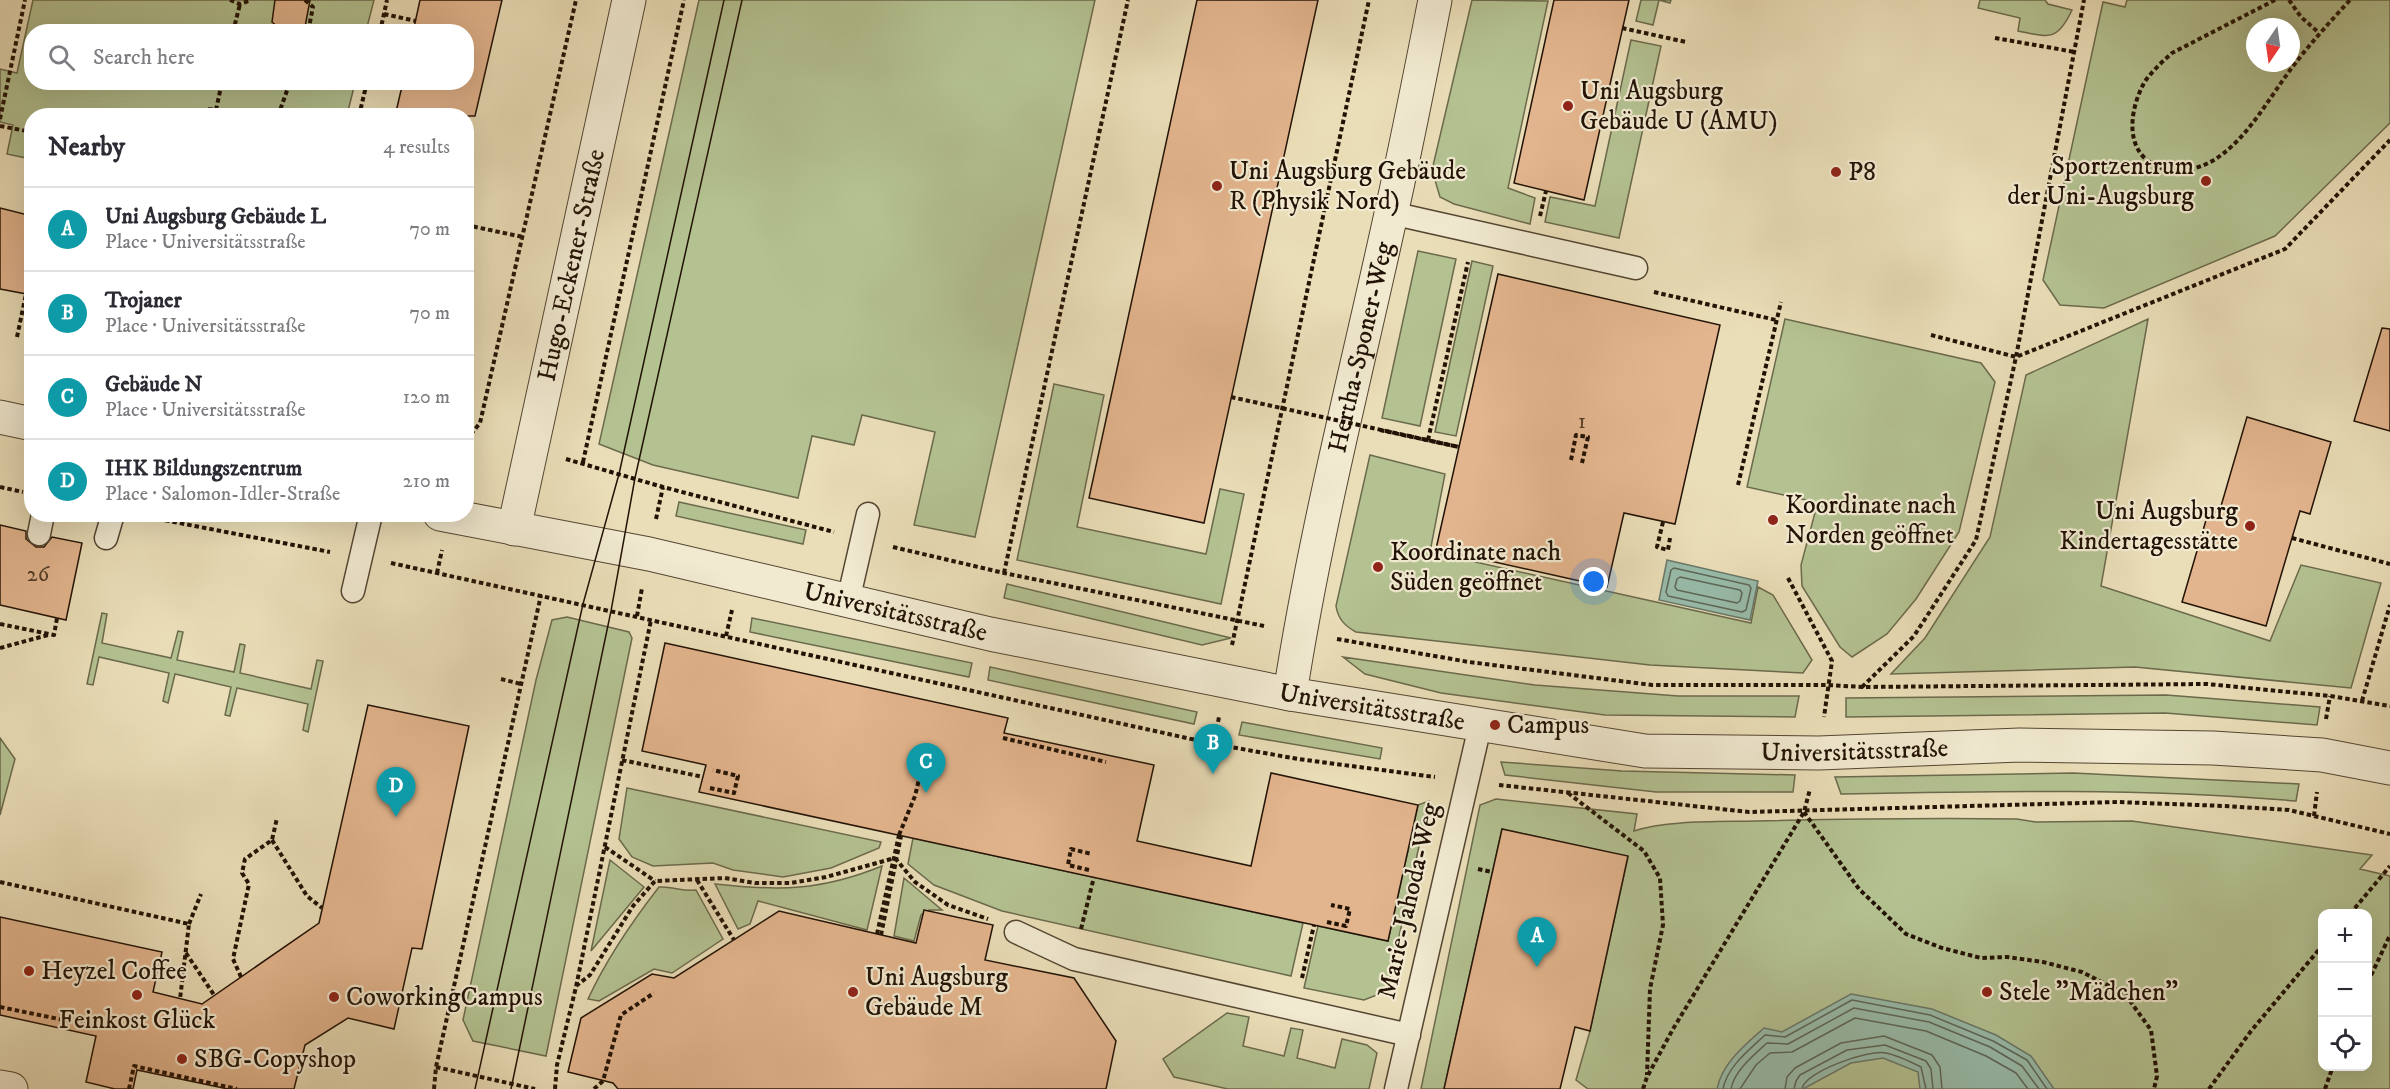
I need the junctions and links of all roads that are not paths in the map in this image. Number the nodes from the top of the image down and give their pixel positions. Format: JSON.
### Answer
{"nodes":[{"id":1,"x":629,"y":0,"type":"edge"},
{"id":2,"x":1435,"y":0,"type":"edge"},
{"id":3,"x":1391,"y":213,"type":"junction"},
{"id":4,"x":1636,"y":268,"type":"dead end"},
{"id":5,"x":0,"y":417,"type":"edge"},
{"id":6,"x":24,"y":422,"type":"edge"},
{"id":7,"x":868,"y":514,"type":"dead end"},
{"id":8,"x":474,"y":521,"type":"edge"},
{"id":9,"x":111,"y":522,"type":"edge"},
{"id":10,"x":369,"y":522,"type":"edge"},
{"id":11,"x":514,"y":529,"type":"junction"},
{"id":12,"x":106,"y":538,"type":"dead end"},
{"id":13,"x":353,"y":591,"type":"dead end"},
{"id":14,"x":848,"y":601,"type":"junction"},
{"id":15,"x":1290,"y":694,"type":"junction"},
{"id":16,"x":1480,"y":726,"type":"junction"},
{"id":17,"x":2390,"y":768,"type":"edge"},
{"id":18,"x":1016,"y":932,"type":"road end"},
{"id":19,"x":1409,"y":1035,"type":"junction"},
{"id":20,"x":0,"y":1087,"type":"edge"},
{"id":21,"x":11,"y":1089,"type":"edge"},
{"id":22,"x":1396,"y":1089,"type":"edge"}],
"edges":[{"from":1,"to":11,"type":"street","name":"Hugo-Eckener-Straße"},
{"from":2,"to":3,"type":"street","name":"Hertha-Sponer-Weg"},
{"from":3,"to":4,"type":"lane"},
{"from":3,"to":15,"type":"street","name":"Hertha-Sponer-Weg"},
{"from":5,"to":6,"type":"street"},
{"from":7,"to":14,"type":"lane"},
{"from":8,"to":11,"type":"street","name":"Universitätsstraße"},
{"from":9,"to":12,"type":"lane"},
{"from":10,"to":13,"type":"lane"},
{"from":11,"to":14,"type":"street","name":"Universitätsstraße"},
{"from":14,"to":15,"type":"street","name":"Universitätsstraße"},
{"from":15,"to":16,"type":"street","name":"Universitätsstraße"},
{"from":16,"to":17,"type":"street","name":"Universitätsstraße"},
{"from":16,"to":19,"type":"lane","name":"Marie-Jahoda-Weg"},
{"from":18,"to":19,"type":"lane"},
{"from":19,"to":22,"type":"lane","name":"Marie-Jahoda-Weg"},
{"from":20,"to":21,"type":"street"}]}
